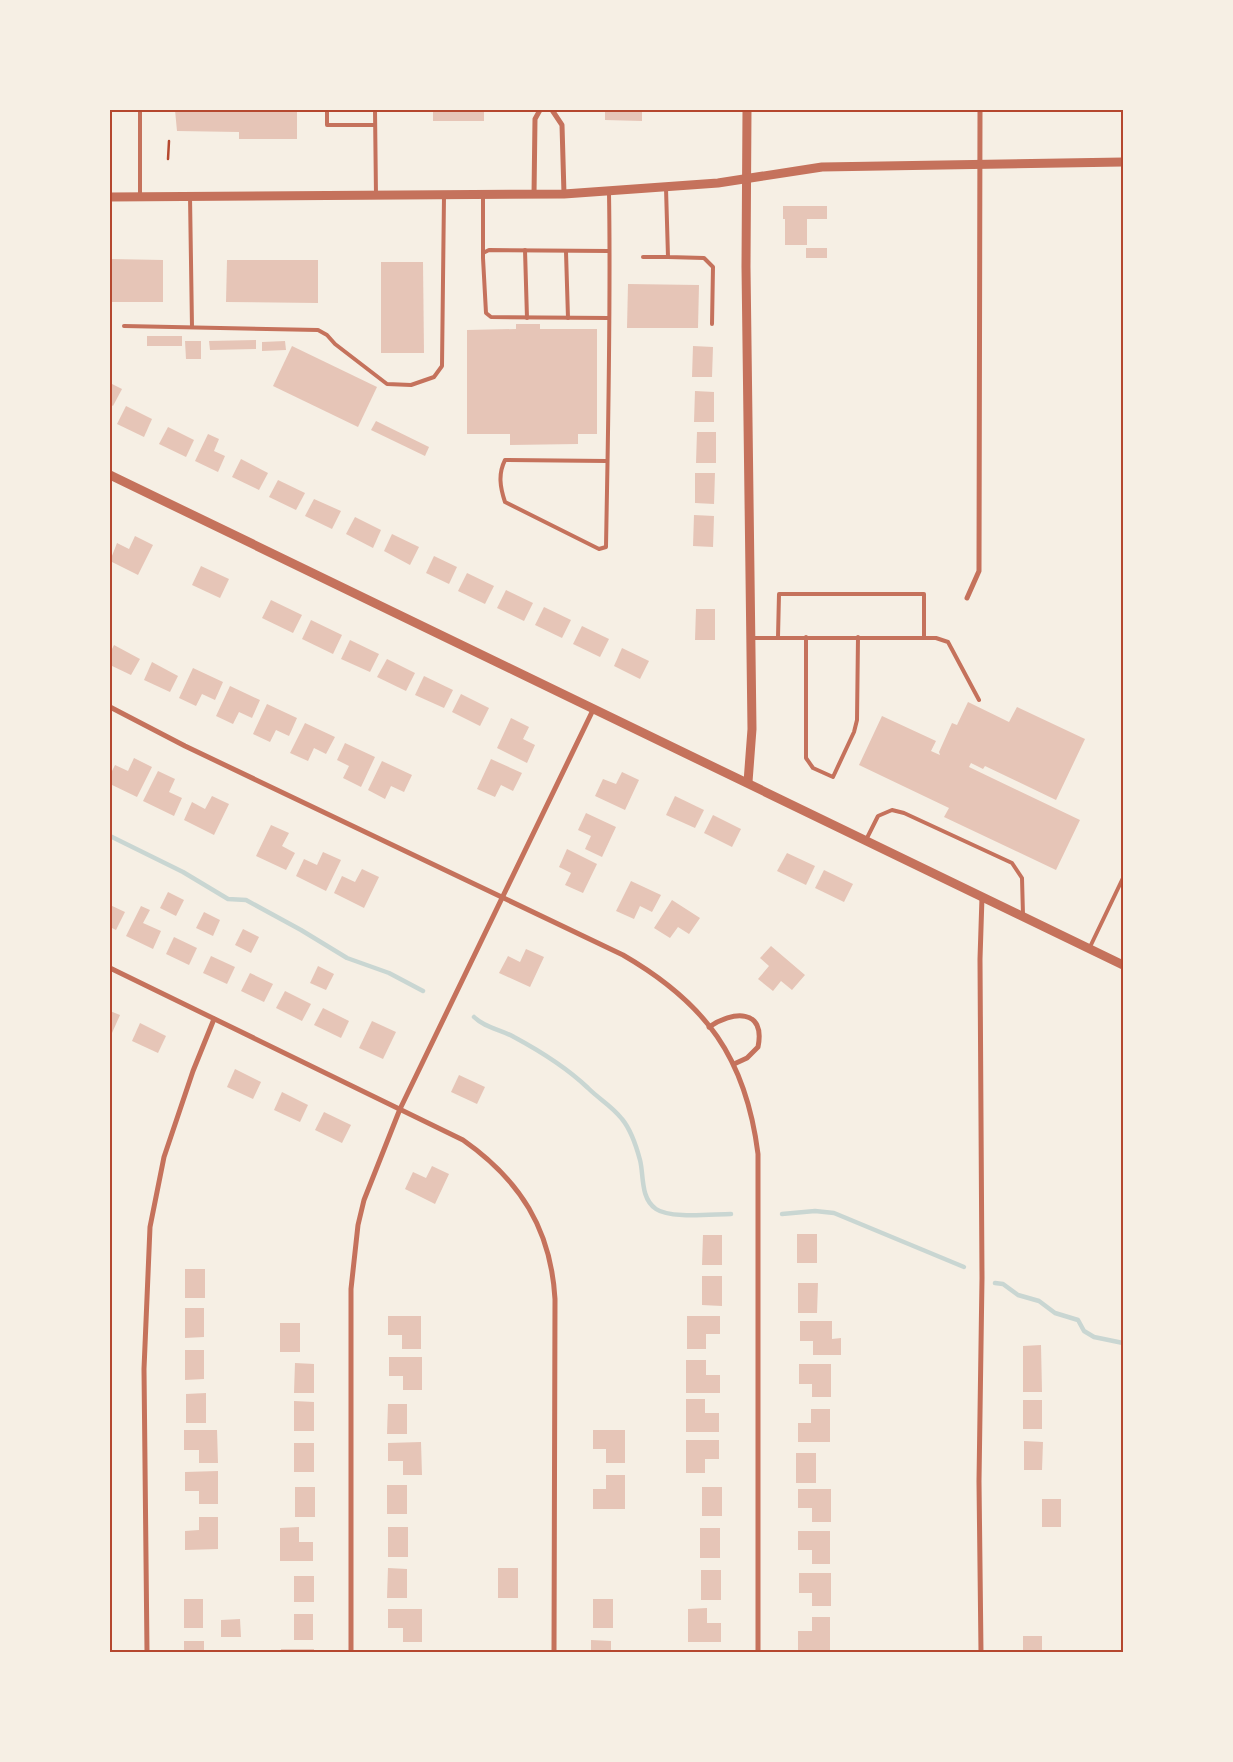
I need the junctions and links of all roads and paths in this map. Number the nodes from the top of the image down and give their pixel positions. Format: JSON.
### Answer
{"nodes":[{"id":1,"x":140,"y":110,"type":"edge"},
{"id":2,"x":327,"y":110,"type":"edge"},
{"id":3,"x":375,"y":110,"type":"edge"},
{"id":4,"x":540,"y":110,"type":"edge"},
{"id":5,"x":552,"y":110,"type":"edge"},
{"id":6,"x":747,"y":110,"type":"edge"},
{"id":7,"x":980,"y":110,"type":"edge"},
{"id":8,"x":375,"y":125,"type":"junction"},
{"id":9,"x":168,"y":140,"type":"dead end"},
{"id":10,"x":168,"y":159,"type":"dead end"},
{"id":11,"x":1123,"y":162,"type":"edge"},
{"id":12,"x":980,"y":164,"type":"junction"},
{"id":13,"x":748,"y":178,"type":"junction"},
{"id":14,"x":666,"y":188,"type":"junction"},
{"id":15,"x":609,"y":193,"type":"junction"},
{"id":16,"x":483,"y":194,"type":"junction"},
{"id":17,"x":564,"y":194,"type":"junction"},
{"id":18,"x":534,"y":195,"type":"junction"},
{"id":19,"x":110,"y":196,"type":"edge"},
{"id":20,"x":140,"y":196,"type":"junction"},
{"id":21,"x":190,"y":196,"type":"junction"},
{"id":22,"x":376,"y":196,"type":"junction"},
{"id":23,"x":444,"y":196,"type":"junction"},
{"id":24,"x":525,"y":250,"type":"junction"},
{"id":25,"x":609,"y":250,"type":"junction"},
{"id":26,"x":566,"y":252,"type":"junction"},
{"id":27,"x":483,"y":253,"type":"junction"},
{"id":28,"x":643,"y":257,"type":"dead end"},
{"id":29,"x":668,"y":257,"type":"junction"},
{"id":30,"x":528,"y":318,"type":"junction"},
{"id":31,"x":568,"y":318,"type":"junction"},
{"id":32,"x":609,"y":318,"type":"junction"},
{"id":33,"x":712,"y":324,"type":"dead end"},
{"id":34,"x":124,"y":326,"type":"dead end"},
{"id":35,"x":192,"y":327,"type":"junction"},
{"id":36,"x":607,"y":461,"type":"junction"},
{"id":37,"x":110,"y":475,"type":"edge"},
{"id":38,"x":967,"y":598,"type":"dead end"},
{"id":39,"x":778,"y":637,"type":"junction"},
{"id":40,"x":806,"y":637,"type":"junction"},
{"id":41,"x":858,"y":637,"type":"junction"},
{"id":42,"x":924,"y":637,"type":"junction"},
{"id":43,"x":752,"y":638,"type":"junction"},
{"id":44,"x":980,"y":700,"type":"dead end"},
{"id":45,"x":110,"y":707,"type":"edge"},
{"id":46,"x":593,"y":710,"type":"junction"},
{"id":47,"x":748,"y":782,"type":"junction"},
{"id":48,"x":865,"y":841,"type":"junction"},
{"id":49,"x":1123,"y":878,"type":"edge"},
{"id":50,"x":1121,"y":887,"type":"edge"},
{"id":51,"x":504,"y":897,"type":"junction"},
{"id":52,"x":982,"y":897,"type":"junction"},
{"id":53,"x":1023,"y":917,"type":"junction"},
{"id":54,"x":1089,"y":949,"type":"junction"},
{"id":55,"x":1123,"y":965,"type":"edge"},
{"id":56,"x":110,"y":968,"type":"edge"},
{"id":57,"x":214,"y":1019,"type":"junction"},
{"id":58,"x":709,"y":1027,"type":"junction"},
{"id":59,"x":734,"y":1064,"type":"junction"},
{"id":60,"x":400,"y":1109,"type":"junction"},
{"id":61,"x":147,"y":1652,"type":"edge"},
{"id":62,"x":351,"y":1652,"type":"edge"},
{"id":63,"x":554,"y":1652,"type":"edge"},
{"id":64,"x":758,"y":1652,"type":"edge"},
{"id":65,"x":981,"y":1652,"type":"edge"}],
"edges":[{"from":1,"to":20,"type":"lane"},
{"from":2,"to":8,"type":"lane"},
{"from":3,"to":8,"type":"lane"},
{"from":4,"to":18,"type":"street"},
{"from":5,"to":17,"type":"street"},
{"from":6,"to":13,"type":"street"},
{"from":7,"to":12,"type":"street"},
{"from":8,"to":22,"type":"lane"},
{"from":9,"to":10,"type":"path"},
{"from":11,"to":12,"type":"street"},
{"from":12,"to":13,"type":"street"},
{"from":12,"to":38,"type":"street"},
{"from":13,"to":14,"type":"street"},
{"from":13,"to":43,"type":"street"},
{"from":14,"to":15,"type":"street"},
{"from":14,"to":29,"type":"lane"},
{"from":15,"to":17,"type":"street"},
{"from":15,"to":25,"type":"lane"},
{"from":16,"to":18,"type":"street"},
{"from":16,"to":23,"type":"street"},
{"from":16,"to":27,"type":"lane"},
{"from":17,"to":18,"type":"street"},
{"from":19,"to":20,"type":"street"},
{"from":20,"to":21,"type":"street"},
{"from":21,"to":22,"type":"street"},
{"from":21,"to":35,"type":"lane"},
{"from":22,"to":23,"type":"street"},
{"from":23,"to":35,"type":"lane"},
{"from":24,"to":26,"type":"lane"},
{"from":24,"to":27,"type":"lane"},
{"from":24,"to":30,"type":"lane"},
{"from":25,"to":26,"type":"lane"},
{"from":25,"to":32,"type":"lane"},
{"from":26,"to":31,"type":"lane"},
{"from":27,"to":30,"type":"lane"},
{"from":28,"to":29,"type":"lane"},
{"from":29,"to":33,"type":"lane"},
{"from":30,"to":31,"type":"lane"},
{"from":31,"to":32,"type":"lane"},
{"from":32,"to":36,"type":"lane"},
{"from":34,"to":35,"type":"lane"},
{"from":36,"to":36,"type":"lane"},
{"from":37,"to":46,"type":"street"},
{"from":39,"to":40,"type":"lane"},
{"from":39,"to":42,"type":"lane"},
{"from":39,"to":43,"type":"lane"},
{"from":40,"to":41,"type":"lane"},
{"from":40,"to":41,"type":"lane"},
{"from":41,"to":42,"type":"lane"},
{"from":42,"to":44,"type":"lane"},
{"from":43,"to":47,"type":"street"},
{"from":45,"to":51,"type":"street"},
{"from":46,"to":47,"type":"street"},
{"from":46,"to":51,"type":"street"},
{"from":47,"to":48,"type":"street"},
{"from":48,"to":52,"type":"street"},
{"from":48,"to":53,"type":"lane"},
{"from":49,"to":50,"type":"lane"},
{"from":50,"to":54,"type":"lane"},
{"from":51,"to":58,"type":"street"},
{"from":51,"to":60,"type":"street"},
{"from":52,"to":53,"type":"street"},
{"from":52,"to":65,"type":"street"},
{"from":53,"to":54,"type":"street"},
{"from":54,"to":55,"type":"street"},
{"from":56,"to":57,"type":"street"},
{"from":57,"to":60,"type":"street"},
{"from":57,"to":61,"type":"street"},
{"from":58,"to":59,"type":"street"},
{"from":58,"to":59,"type":"street"},
{"from":59,"to":64,"type":"street"},
{"from":60,"to":62,"type":"street"},
{"from":60,"to":63,"type":"street"}]}
